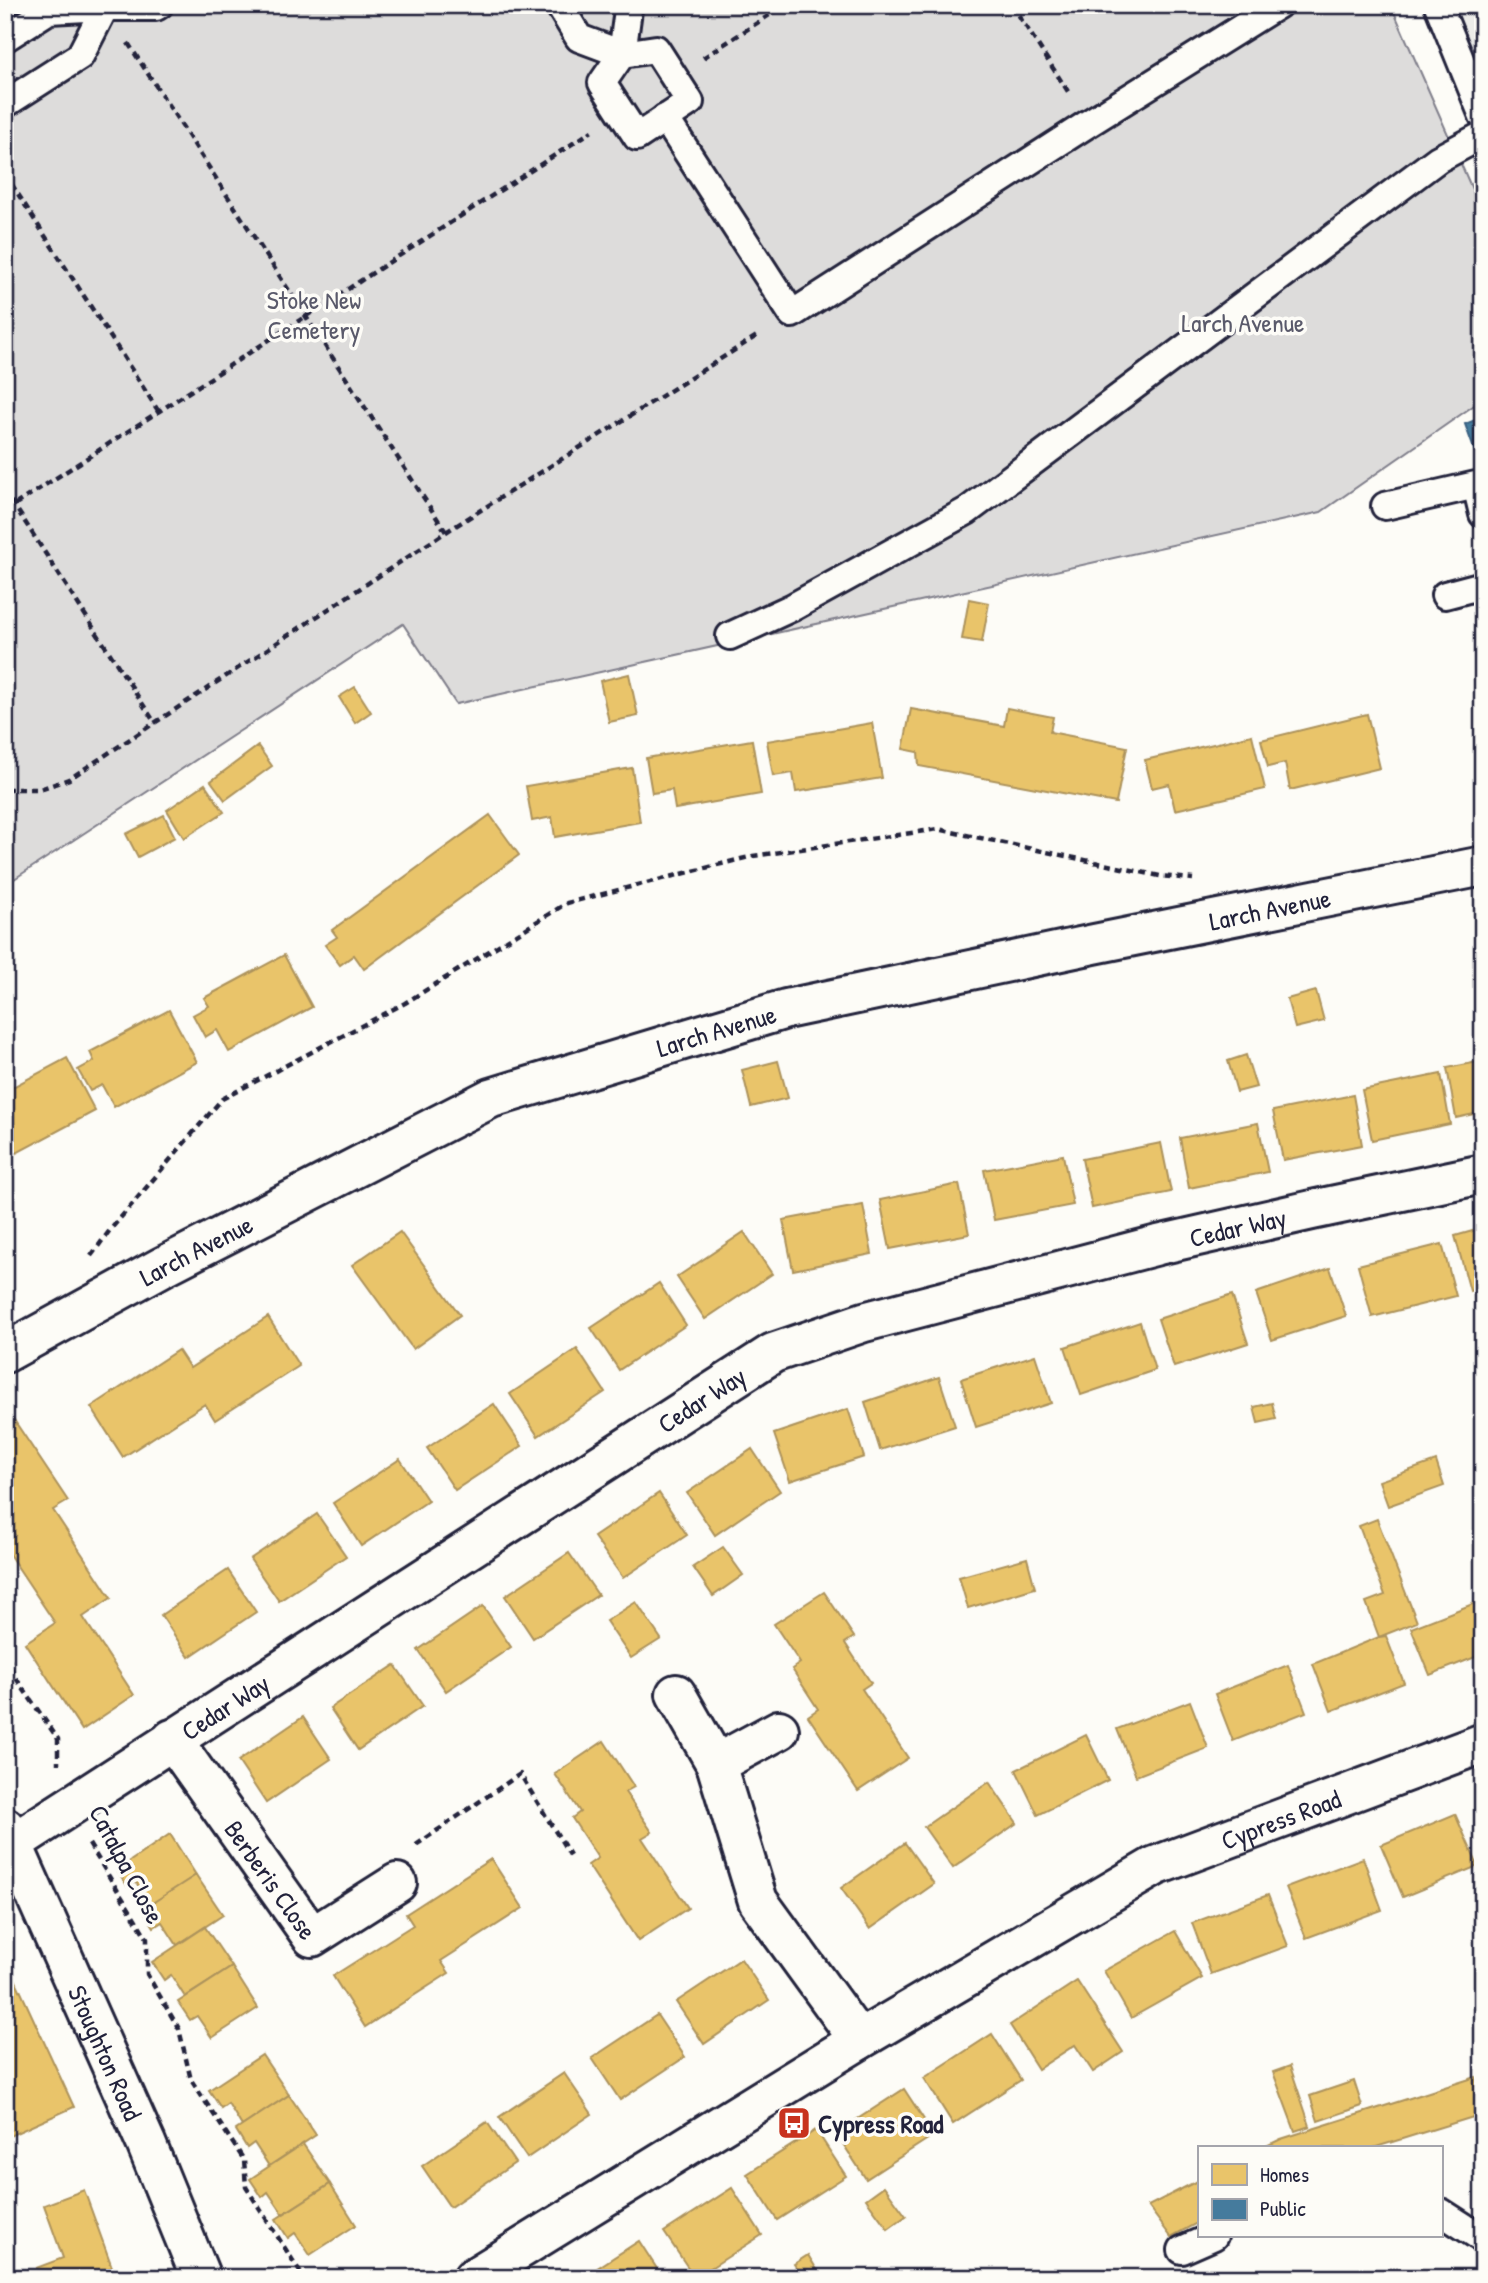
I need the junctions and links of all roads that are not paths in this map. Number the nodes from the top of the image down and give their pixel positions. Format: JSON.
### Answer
{"nodes":[{"id":1,"x":159,"y":5,"type":"edge"},
{"id":2,"x":559,"y":5,"type":"edge"},
{"id":3,"x":626,"y":5,"type":"edge"},
{"id":4,"x":1278,"y":5,"type":"edge"},
{"id":5,"x":1438,"y":5,"type":"edge"},
{"id":6,"x":105,"y":6,"type":"edge"},
{"id":7,"x":5,"y":38,"type":"edge"},
{"id":8,"x":622,"y":54,"type":"junction"},
{"id":9,"x":5,"y":104,"type":"edge"},
{"id":10,"x":1483,"y":116,"type":"edge"},
{"id":11,"x":665,"y":118,"type":"junction"},
{"id":12,"x":1483,"y":135,"type":"edge"},
{"id":13,"x":1385,"y":506,"type":"dead end"},
{"id":14,"x":1483,"y":514,"type":"edge"},
{"id":15,"x":1483,"y":585,"type":"edge"},
{"id":16,"x":1444,"y":595,"type":"dead end"},
{"id":17,"x":730,"y":636,"type":"dead end"},
{"id":18,"x":1483,"y":866,"type":"edge"},
{"id":19,"x":1483,"y":1174,"type":"edge"},
{"id":20,"x":5,"y":1353,"type":"edge"},
{"id":21,"x":676,"y":1694,"type":"dead end"},
{"id":22,"x":779,"y":1730,"type":"dead end"},
{"id":23,"x":172,"y":1739,"type":"junction"},
{"id":24,"x":1483,"y":1743,"type":"edge"},
{"id":25,"x":716,"y":1764,"type":"junction"},
{"id":26,"x":9,"y":1835,"type":"edge"},
{"id":27,"x":397,"y":1883,"type":"road end"},
{"id":28,"x":859,"y":2040,"type":"junction"},
{"id":29,"x":1442,"y":2213,"type":"edge"},
{"id":30,"x":1209,"y":2238,"type":"edge"},
{"id":31,"x":1483,"y":2239,"type":"edge"},
{"id":32,"x":1182,"y":2250,"type":"dead end"},
{"id":33,"x":201,"y":2278,"type":"edge"},
{"id":34,"x":473,"y":2278,"type":"edge"}],
"edges":[{"from":1,"to":6,"type":"lane"},
{"from":2,"to":8,"type":"lane"},
{"from":3,"to":8,"type":"lane"},
{"from":4,"to":11,"type":"lane"},
{"from":5,"to":10,"type":"lane"},
{"from":6,"to":7,"type":"lane"},
{"from":6,"to":9,"type":"lane"},
{"from":8,"to":11,"type":"lane"},
{"from":8,"to":11,"type":"lane"},
{"from":12,"to":17,"type":"lane"},
{"from":13,"to":14,"type":"lane"},
{"from":15,"to":16,"type":"lane"},
{"from":18,"to":20,"type":"street","name":"Larch Avenue"},
{"from":19,"to":23,"type":"street","name":"Cedar Way"},
{"from":21,"to":25,"type":"street"},
{"from":22,"to":25,"type":"street"},
{"from":23,"to":26,"type":"street","name":"Cedar Way"},
{"from":23,"to":27,"type":"street","name":"Berberis Close"},
{"from":24,"to":28,"type":"street","name":"Cypress Road"},
{"from":25,"to":28,"type":"street"},
{"from":26,"to":33,"type":"street","name":"Stoughton Road"},
{"from":28,"to":34,"type":"street","name":"Cypress Road"},
{"from":29,"to":31,"type":"lane"},
{"from":30,"to":32,"type":"lane"}]}
